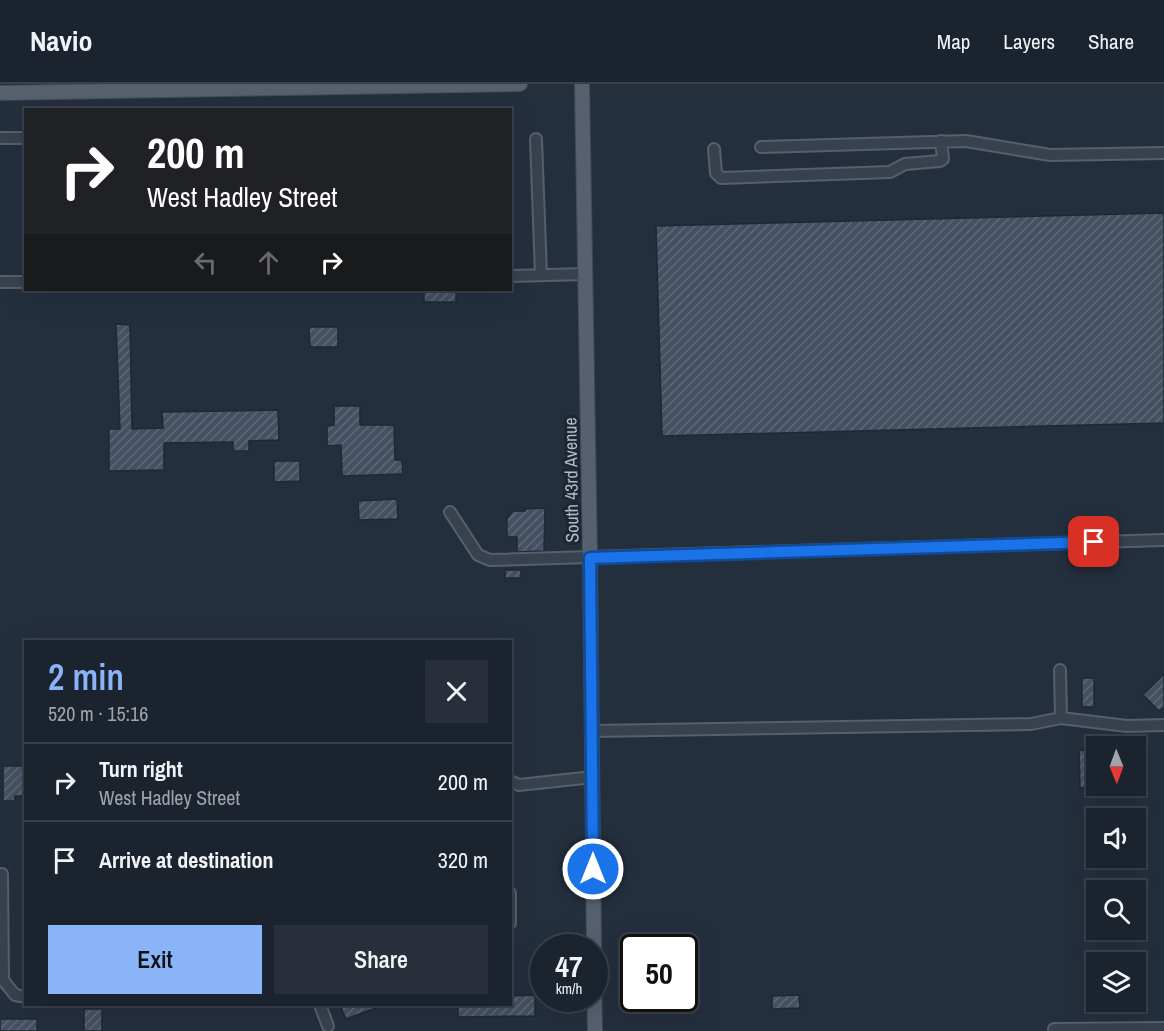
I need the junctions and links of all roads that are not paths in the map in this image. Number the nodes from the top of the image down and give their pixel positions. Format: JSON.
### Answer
{"nodes":[{"id":1,"x":520,"y":84,"type":"edge"},
{"id":2,"x":582,"y":84,"type":"edge"},
{"id":3,"x":208,"y":87,"type":"edge"},
{"id":4,"x":0,"y":93,"type":"edge"},
{"id":5,"x":0,"y":138,"type":"edge"},
{"id":6,"x":24,"y":138,"type":"edge"},
{"id":7,"x":536,"y":139,"type":"dead end"},
{"id":8,"x":941,"y":141,"type":"junction"},
{"id":9,"x":761,"y":147,"type":"dead end"},
{"id":10,"x":714,"y":149,"type":"dead end"},
{"id":11,"x":1164,"y":153,"type":"edge"},
{"id":12,"x":585,"y":274,"type":"junction"},
{"id":13,"x":541,"y":275,"type":"junction"},
{"id":14,"x":512,"y":276,"type":"edge"},
{"id":15,"x":0,"y":282,"type":"edge"},
{"id":16,"x":24,"y":282,"type":"edge"},
{"id":17,"x":450,"y":512,"type":"dead end"},
{"id":18,"x":1164,"y":540,"type":"edge"},
{"id":19,"x":590,"y":558,"type":"junction"},
{"id":20,"x":1060,"y":670,"type":"dead end"},
{"id":21,"x":1060,"y":718,"type":"junction"},
{"id":22,"x":1164,"y":725,"type":"edge"},
{"id":23,"x":592,"y":730,"type":"junction"},
{"id":24,"x":593,"y":777,"type":"junction"},
{"id":25,"x":512,"y":782,"type":"edge"},
{"id":26,"x":2,"y":874,"type":"dead end"},
{"id":27,"x":594,"y":934,"type":"edge"},
{"id":28,"x":24,"y":997,"type":"edge"},
{"id":29,"x":321,"y":1006,"type":"edge"},
{"id":30,"x":595,"y":1012,"type":"edge"},
{"id":31,"x":328,"y":1026,"type":"dead end"},
{"id":32,"x":1164,"y":1028,"type":"edge"},
{"id":33,"x":1054,"y":1029,"type":"dead end"},
{"id":34,"x":595,"y":1031,"type":"edge"}],
"edges":[{"from":1,"to":3,"type":"main road"},
{"from":2,"to":12,"type":"main road","name":"South 43rd Avenue"},
{"from":3,"to":4,"type":"main road"},
{"from":5,"to":6,"type":"street"},
{"from":7,"to":13,"type":"street"},
{"from":8,"to":9,"type":"street"},
{"from":8,"to":10,"type":"street"},
{"from":8,"to":11,"type":"street"},
{"from":12,"to":13,"type":"street"},
{"from":12,"to":19,"type":"main road","name":"South 43rd Avenue"},
{"from":13,"to":14,"type":"street"},
{"from":15,"to":16,"type":"street"},
{"from":17,"to":19,"type":"street"},
{"from":18,"to":19,"type":"street"},
{"from":19,"to":23,"type":"main road","name":"South 43rd Avenue"},
{"from":20,"to":21,"type":"street"},
{"from":21,"to":22,"type":"street"},
{"from":21,"to":23,"type":"street"},
{"from":23,"to":24,"type":"main road","name":"South 43rd Avenue"},
{"from":24,"to":25,"type":"street"},
{"from":24,"to":27,"type":"main road","name":"South 43rd Avenue"},
{"from":26,"to":28,"type":"street"},
{"from":29,"to":31,"type":"street"},
{"from":30,"to":34,"type":"main road"},
{"from":32,"to":33,"type":"street"}]}
